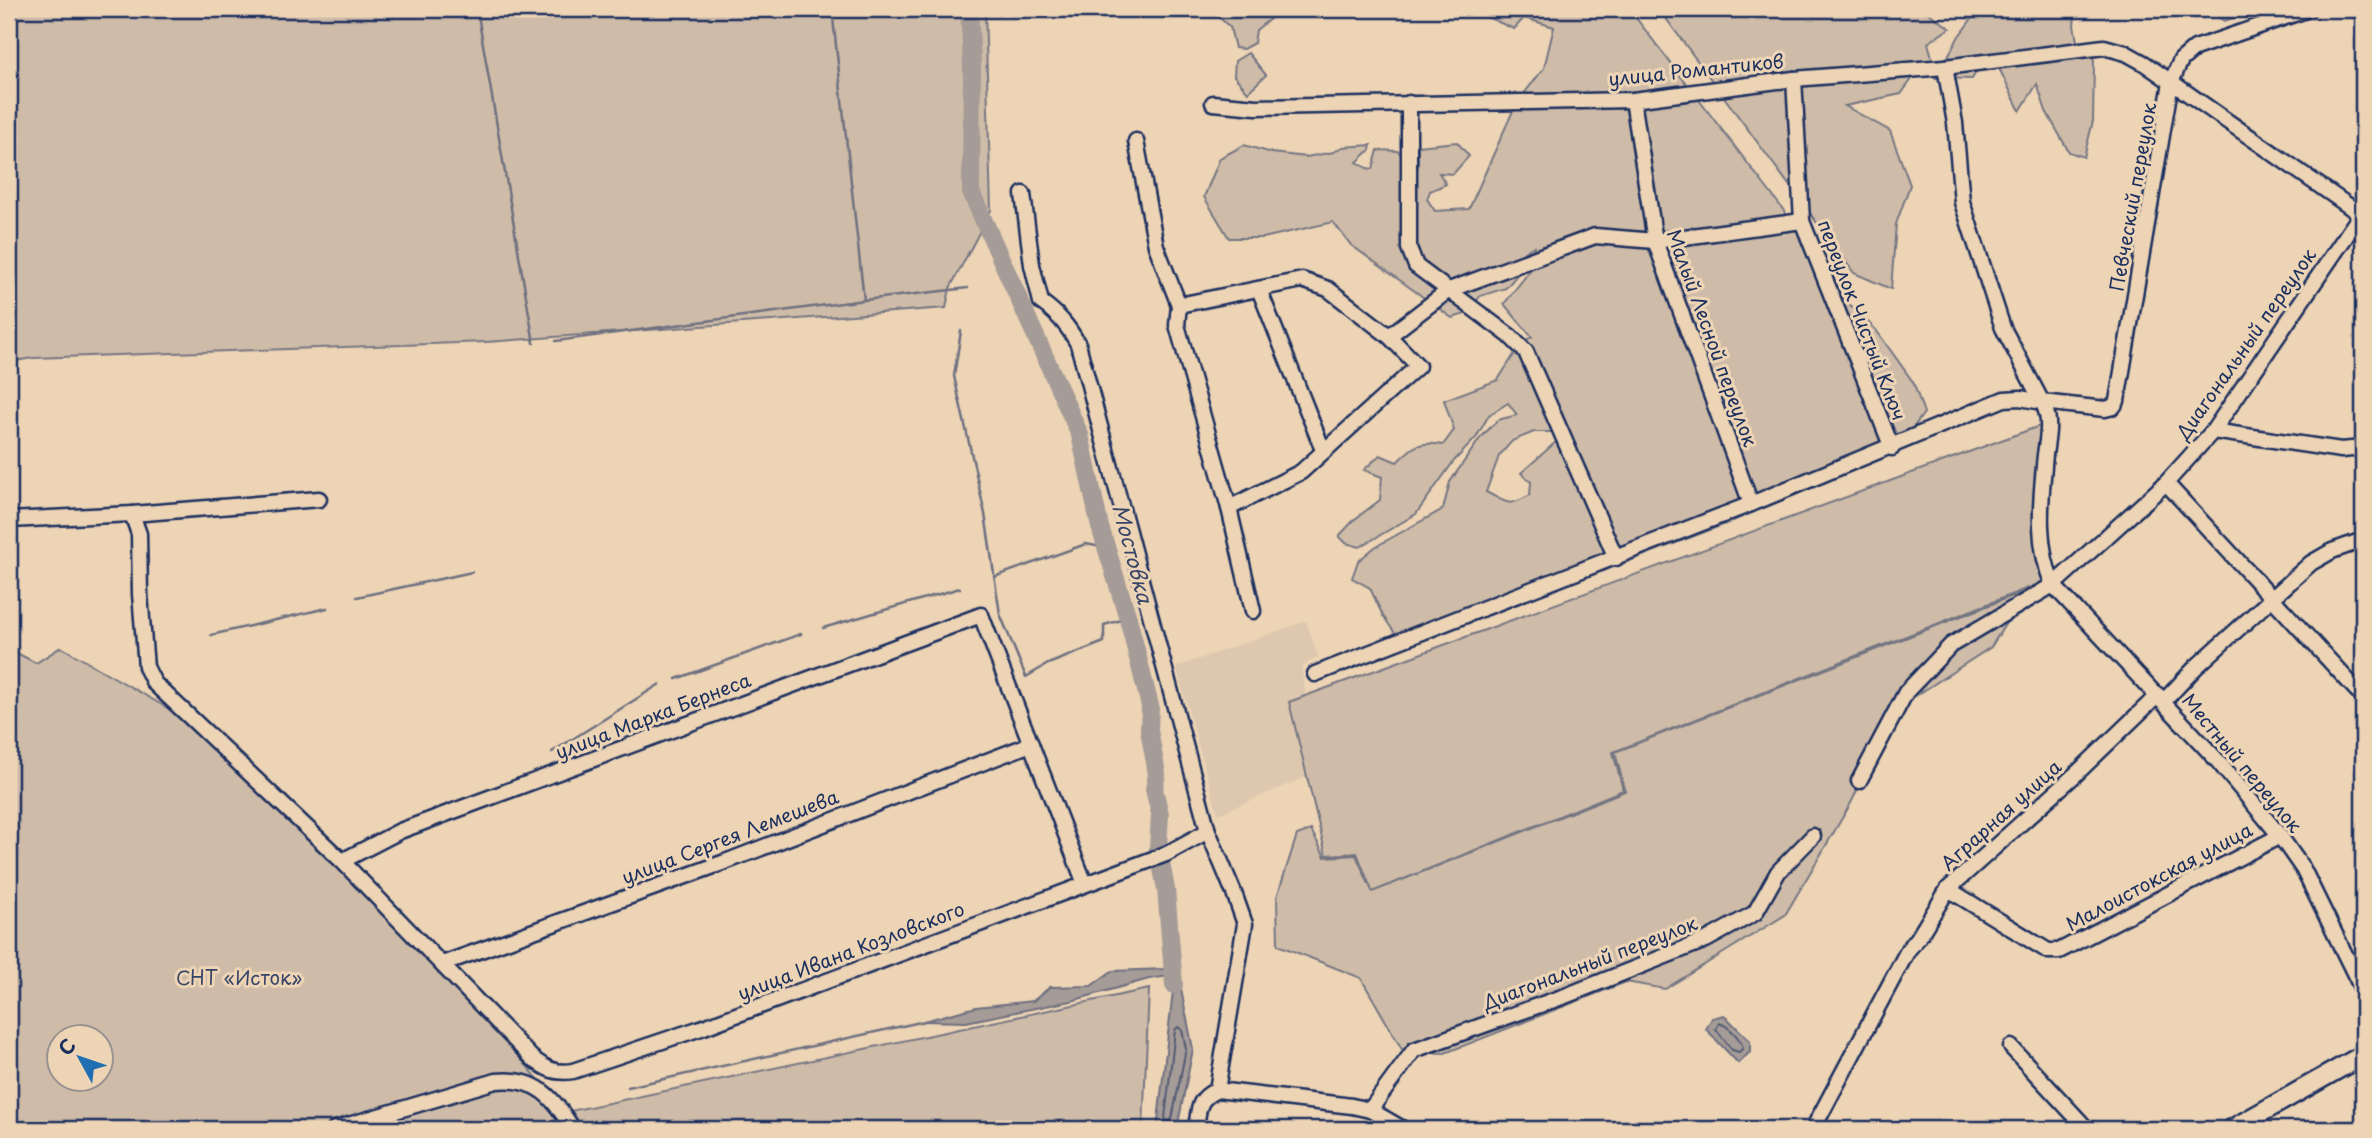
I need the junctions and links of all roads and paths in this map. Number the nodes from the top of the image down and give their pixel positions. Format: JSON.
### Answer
{"nodes":[{"id":1,"x":2309,"y":9,"type":"edge"},
{"id":2,"x":1945,"y":67,"type":"junction"},
{"id":3,"x":1794,"y":79,"type":"junction"},
{"id":4,"x":2171,"y":82,"type":"junction"},
{"id":5,"x":1633,"y":100,"type":"junction"},
{"id":6,"x":1213,"y":103,"type":"dead end"},
{"id":7,"x":1409,"y":103,"type":"junction"},
{"id":8,"x":1136,"y":141,"type":"dead end"},
{"id":9,"x":1023,"y":194,"type":"dead end"},
{"id":10,"x":2363,"y":214,"type":"edge"},
{"id":11,"x":1802,"y":221,"type":"junction"},
{"id":12,"x":1655,"y":241,"type":"junction"},
{"id":13,"x":1259,"y":289,"type":"junction"},
{"id":14,"x":1449,"y":290,"type":"junction"},
{"id":15,"x":1180,"y":305,"type":"junction"},
{"id":16,"x":1389,"y":336,"type":"junction"},
{"id":17,"x":2042,"y":402,"type":"junction"},
{"id":18,"x":2213,"y":431,"type":"junction"},
{"id":19,"x":1892,"y":448,"type":"junction"},
{"id":20,"x":2363,"y":448,"type":"edge"},
{"id":21,"x":1323,"y":450,"type":"junction"},
{"id":22,"x":2166,"y":483,"type":"junction"},
{"id":23,"x":319,"y":499,"type":"dead end"},
{"id":24,"x":1751,"y":504,"type":"junction"},
{"id":25,"x":1229,"y":508,"type":"junction"},
{"id":26,"x":132,"y":514,"type":"junction"},
{"id":27,"x":9,"y":520,"type":"edge"},
{"id":28,"x":2363,"y":540,"type":"edge"},
{"id":29,"x":1616,"y":558,"type":"junction"},
{"id":30,"x":2053,"y":585,"type":"junction"},
{"id":31,"x":2272,"y":599,"type":"junction"},
{"id":32,"x":1253,"y":611,"type":"dead end"},
{"id":33,"x":1315,"y":674,"type":"dead end"},
{"id":34,"x":2363,"y":697,"type":"edge"},
{"id":35,"x":2161,"y":698,"type":"junction"},
{"id":36,"x":1031,"y":744,"type":"junction"},
{"id":37,"x":1859,"y":781,"type":"dead end"},
{"id":38,"x":1208,"y":831,"type":"junction"},
{"id":39,"x":1813,"y":836,"type":"dead end"},
{"id":40,"x":2280,"y":836,"type":"junction"},
{"id":41,"x":342,"y":861,"type":"junction"},
{"id":42,"x":1085,"y":884,"type":"junction"},
{"id":43,"x":1948,"y":889,"type":"junction"},
{"id":44,"x":442,"y":964,"type":"junction"},
{"id":45,"x":2363,"y":991,"type":"edge"},
{"id":46,"x":2011,"y":1047,"type":"dead end"},
{"id":47,"x":2363,"y":1055,"type":"edge"},
{"id":48,"x":1217,"y":1090,"type":"junction"},
{"id":49,"x":1370,"y":1111,"type":"junction"},
{"id":50,"x":335,"y":1129,"type":"edge"},
{"id":51,"x":573,"y":1129,"type":"edge"},
{"id":52,"x":1196,"y":1129,"type":"edge"},
{"id":53,"x":1403,"y":1129,"type":"edge"},
{"id":54,"x":1813,"y":1129,"type":"edge"},
{"id":55,"x":2087,"y":1129,"type":"edge"},
{"id":56,"x":2232,"y":1129,"type":"edge"}],
"edges":[{"from":1,"to":4,"type":"street","name":"Певческий переулок"},
{"from":2,"to":3,"type":"street","name":"улица Романтиков"},
{"from":2,"to":4,"type":"street","name":"улица Романтиков"},
{"from":2,"to":17,"type":"street"},
{"from":3,"to":5,"type":"street","name":"улица Романтиков"},
{"from":3,"to":11,"type":"street","name":"переулок Чистый Ключ"},
{"from":4,"to":10,"type":"street","name":"улица Романтиков"},
{"from":4,"to":17,"type":"street","name":"Певческий переулок"},
{"from":5,"to":7,"type":"street","name":"улица Романтиков"},
{"from":5,"to":12,"type":"street","name":"Малый Лесной переулок"},
{"from":6,"to":7,"type":"street","name":"улица Романтиков"},
{"from":7,"to":14,"type":"street"},
{"from":8,"to":15,"type":"street"},
{"from":9,"to":38,"type":"street"},
{"from":10,"to":18,"type":"street","name":"Диагональный переулок"},
{"from":11,"to":12,"type":"street"},
{"from":11,"to":19,"type":"street","name":"переулок Чистый Ключ"},
{"from":12,"to":14,"type":"street"},
{"from":12,"to":24,"type":"street","name":"Малый Лесной переулок"},
{"from":13,"to":15,"type":"street"},
{"from":13,"to":16,"type":"street"},
{"from":13,"to":21,"type":"street"},
{"from":14,"to":16,"type":"street"},
{"from":14,"to":29,"type":"street"},
{"from":15,"to":25,"type":"street"},
{"from":16,"to":21,"type":"street"},
{"from":17,"to":19,"type":"street","name":"Певческий переулок"},
{"from":17,"to":30,"type":"street"},
{"from":18,"to":20,"type":"street"},
{"from":18,"to":22,"type":"street","name":"Диагональный переулок"},
{"from":19,"to":24,"type":"street","name":"Певческий переулок"},
{"from":21,"to":25,"type":"street"},
{"from":22,"to":30,"type":"street","name":"Диагональный переулок"},
{"from":22,"to":31,"type":"street"},
{"from":23,"to":26,"type":"street"},
{"from":24,"to":29,"type":"street","name":"Певческий переулок"},
{"from":25,"to":32,"type":"street"},
{"from":26,"to":27,"type":"street"},
{"from":26,"to":41,"type":"street"},
{"from":28,"to":31,"type":"street","name":"Аграрная улица"},
{"from":29,"to":33,"type":"street","name":"Певческий переулок"},
{"from":30,"to":35,"type":"street","name":"Местный переулок"},
{"from":30,"to":37,"type":"street","name":"Диагональный переулок"},
{"from":31,"to":34,"type":"street"},
{"from":31,"to":35,"type":"street","name":"Аграрная улица"},
{"from":35,"to":40,"type":"street","name":"Местный переулок"},
{"from":35,"to":43,"type":"street","name":"Аграрная улица"},
{"from":36,"to":41,"type":"street","name":"улица Марка Бернеса"},
{"from":36,"to":42,"type":"street"},
{"from":36,"to":44,"type":"street","name":"улица Сергея Лемешева"},
{"from":38,"to":42,"type":"street","name":"улица Ивана Козловского"},
{"from":38,"to":48,"type":"street"},
{"from":39,"to":49,"type":"street","name":"Диагональный переулок"},
{"from":40,"to":43,"type":"street","name":"Малоистокская улица"},
{"from":40,"to":45,"type":"street","name":"Местный переулок"},
{"from":41,"to":44,"type":"street"},
{"from":42,"to":44,"type":"street","name":"улица Ивана Козловского"},
{"from":43,"to":54,"type":"street","name":"Аграрная улица"},
{"from":46,"to":55,"type":"street"},
{"from":47,"to":56,"type":"main road"},
{"from":48,"to":49,"type":"street"},
{"from":48,"to":52,"type":"street"},
{"from":49,"to":53,"type":"street"},
{"from":50,"to":51,"type":"street"}]}
